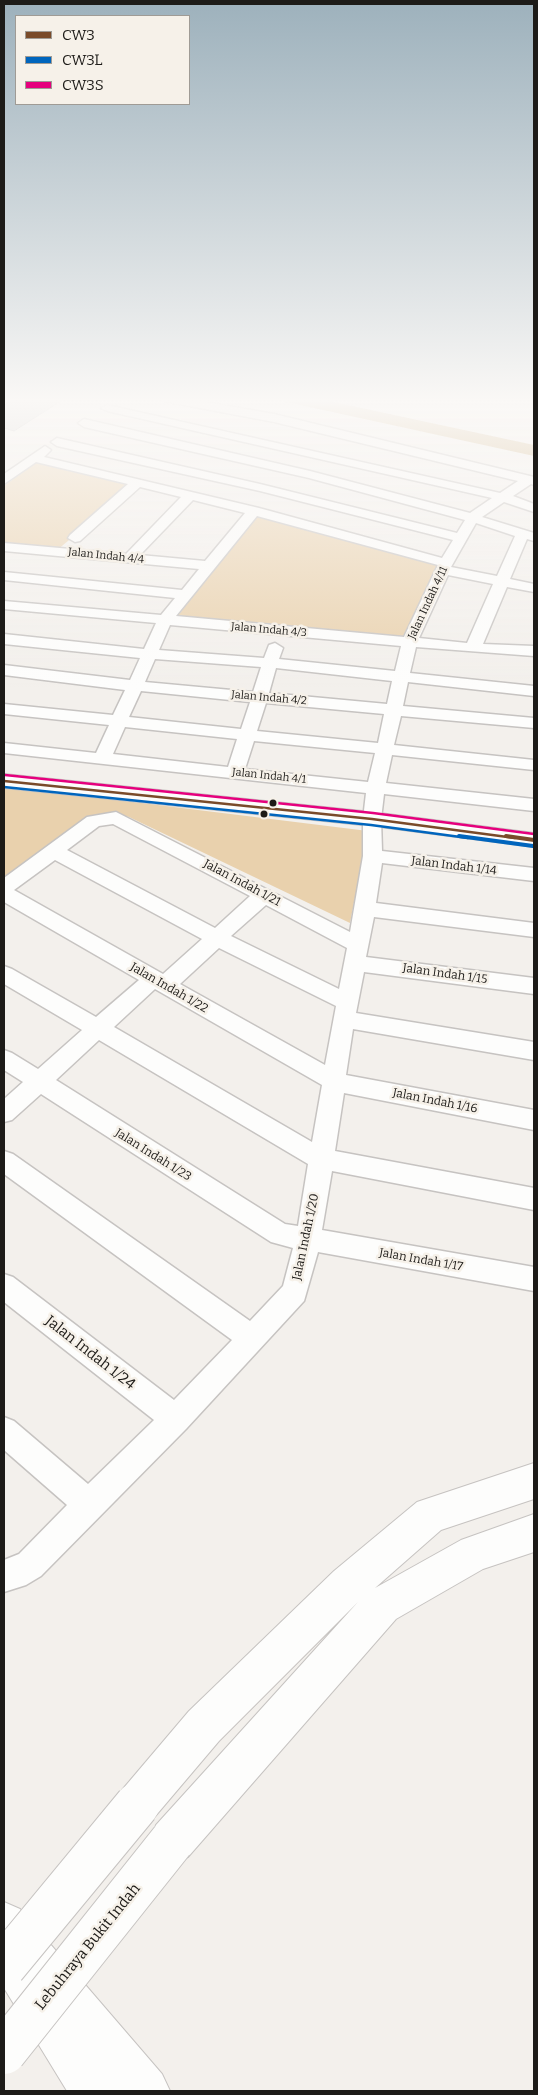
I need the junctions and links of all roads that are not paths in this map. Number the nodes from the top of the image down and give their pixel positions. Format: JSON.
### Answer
{"nodes":[{"id":1,"x":122,"y":496,"type":"edge"},
{"id":2,"x":190,"y":496,"type":"joint"},
{"id":3,"x":276,"y":496,"type":"edge"},
{"id":4,"x":296,"y":496,"type":"edge"},
{"id":5,"x":378,"y":496,"type":"edge"},
{"id":6,"x":396,"y":496,"type":"edge"},
{"id":7,"x":497,"y":496,"type":"edge"},
{"id":8,"x":502,"y":497,"type":"junction"},
{"id":9,"x":534,"y":508,"type":"edge"},
{"id":10,"x":257,"y":511,"type":"junction"},
{"id":11,"x":363,"y":512,"type":"junction"},
{"id":12,"x":474,"y":517,"type":"junction"},
{"id":13,"x":340,"y":534,"type":"junction"},
{"id":14,"x":529,"y":535,"type":"edge"},
{"id":15,"x":75,"y":538,"type":"dead end"},
{"id":16,"x":461,"y":538,"type":"junction"},
{"id":17,"x":4,"y":547,"type":"edge"},
{"id":18,"x":56,"y":551,"type":"junction"},
{"id":19,"x":130,"y":558,"type":"junction"},
{"id":20,"x":208,"y":566,"type":"junction"},
{"id":21,"x":445,"y":567,"type":"junction"},
{"id":22,"x":4,"y":576,"type":"edge"},
{"id":23,"x":36,"y":580,"type":"junction"},
{"id":24,"x":502,"y":582,"type":"junction"},
{"id":25,"x":534,"y":588,"type":"edge"},
{"id":26,"x":185,"y":595,"type":"junction"},
{"id":27,"x":11,"y":606,"type":"edge"},
{"id":28,"x":165,"y":620,"type":"junction"},
{"id":29,"x":4,"y":630,"type":"edge"},
{"id":30,"x":280,"y":631,"type":"junction"},
{"id":31,"x":4,"y":639,"type":"edge"},
{"id":32,"x":409,"y":642,"type":"junction"},
{"id":33,"x":473,"y":648,"type":"junction"},
{"id":34,"x":534,"y":651,"type":"edge"},
{"id":35,"x":150,"y":654,"type":"junction"},
{"id":36,"x":271,"y":662,"type":"junction"},
{"id":37,"x":4,"y":670,"type":"edge"},
{"id":38,"x":402,"y":677,"type":"junction"},
{"id":39,"x":136,"y":686,"type":"junction"},
{"id":40,"x":534,"y":691,"type":"edge"},
{"id":41,"x":261,"y":697,"type":"junction"},
{"id":42,"x":395,"y":709,"type":"junction"},
{"id":43,"x":4,"y":710,"type":"edge"},
{"id":44,"x":119,"y":722,"type":"junction"},
{"id":45,"x":534,"y":723,"type":"edge"},
{"id":46,"x":248,"y":734,"type":"junction"},
{"id":47,"x":4,"y":748,"type":"edge"},
{"id":48,"x":386,"y":749,"type":"junction"},
{"id":49,"x":102,"y":759,"type":"junction"},
{"id":50,"x":4,"y":765,"type":"edge"},
{"id":51,"x":534,"y":765,"type":"edge"},
{"id":52,"x":235,"y":773,"type":"junction"},
{"id":53,"x":4,"y":781,"type":"edge"},
{"id":54,"x":374,"y":803,"type":"junction"},
{"id":55,"x":534,"y":805,"type":"edge"},
{"id":56,"x":534,"y":823,"type":"edge"},
{"id":57,"x":534,"y":840,"type":"edge"},
{"id":58,"x":54,"y":851,"type":"junction"},
{"id":59,"x":373,"y":856,"type":"junction"},
{"id":60,"x":534,"y":875,"type":"edge"},
{"id":61,"x":4,"y":893,"type":"edge"},
{"id":62,"x":264,"y":895,"type":"junction"},
{"id":63,"x":365,"y":909,"type":"junction"},
{"id":64,"x":534,"y":930,"type":"edge"},
{"id":65,"x":217,"y":938,"type":"junction"},
{"id":66,"x":357,"y":954,"type":"junction"},
{"id":67,"x":4,"y":974,"type":"edge"},
{"id":68,"x":159,"y":982,"type":"junction"},
{"id":69,"x":534,"y":986,"type":"edge"},
{"id":70,"x":346,"y":1011,"type":"junction"},
{"id":71,"x":98,"y":1029,"type":"junction"},
{"id":72,"x":534,"y":1051,"type":"edge"},
{"id":73,"x":4,"y":1059,"type":"edge"},
{"id":74,"x":38,"y":1082,"type":"junction"},
{"id":75,"x":335,"y":1082,"type":"junction"},
{"id":76,"x":4,"y":1113,"type":"edge"},
{"id":77,"x":534,"y":1120,"type":"edge"},
{"id":78,"x":322,"y":1159,"type":"junction"},
{"id":79,"x":4,"y":1161,"type":"edge"},
{"id":80,"x":534,"y":1199,"type":"edge"},
{"id":81,"x":308,"y":1240,"type":"junction"},
{"id":82,"x":534,"y":1279,"type":"edge"},
{"id":83,"x":4,"y":1286,"type":"edge"},
{"id":84,"x":251,"y":1338,"type":"junction"},
{"id":85,"x":176,"y":1419,"type":"junction"},
{"id":86,"x":4,"y":1431,"type":"edge"},
{"id":87,"x":534,"y":1481,"type":"edge"},
{"id":88,"x":88,"y":1504,"type":"junction"},
{"id":89,"x":534,"y":1533,"type":"edge"},
{"id":90,"x":10,"y":1575,"type":"edge"},
{"id":91,"x":4,"y":1925,"type":"edge"},
{"id":92,"x":4,"y":1945,"type":"edge"},
{"id":93,"x":4,"y":1966,"type":"edge"},
{"id":94,"x":4,"y":2052,"type":"edge"},
{"id":95,"x":95,"y":2091,"type":"edge"},
{"id":96,"x":145,"y":2091,"type":"edge"}],
"edges":[{"from":1,"to":15,"type":"street"},
{"from":2,"to":10,"type":"street"},
{"from":2,"to":19,"type":"street"},
{"from":3,"to":10,"type":"street"},
{"from":4,"to":11,"type":"street"},
{"from":5,"to":11,"type":"street"},
{"from":6,"to":12,"type":"street"},
{"from":7,"to":8,"type":"street"},
{"from":8,"to":9,"type":"street"},
{"from":8,"to":12,"type":"street","name":"Jalan Indah 4/11"},
{"from":10,"to":13,"type":"street"},
{"from":10,"to":20,"type":"street"},
{"from":11,"to":13,"type":"street"},
{"from":11,"to":16,"type":"street"},
{"from":12,"to":14,"type":"street"},
{"from":12,"to":16,"type":"street","name":"Jalan Indah 4/11"},
{"from":13,"to":21,"type":"street"},
{"from":14,"to":24,"type":"street"},
{"from":16,"to":21,"type":"street","name":"Jalan Indah 4/11"},
{"from":17,"to":18,"type":"street","name":"Jalan Indah 4/4"},
{"from":18,"to":19,"type":"street","name":"Jalan Indah 4/4"},
{"from":18,"to":23,"type":"street"},
{"from":19,"to":20,"type":"street","name":"Jalan Indah 4/4"},
{"from":20,"to":26,"type":"street"},
{"from":21,"to":24,"type":"street"},
{"from":21,"to":32,"type":"street","name":"Jalan Indah 4/11"},
{"from":22,"to":23,"type":"street"},
{"from":23,"to":26,"type":"street"},
{"from":23,"to":27,"type":"street"},
{"from":24,"to":25,"type":"street"},
{"from":24,"to":33,"type":"street"},
{"from":26,"to":28,"type":"street"},
{"from":27,"to":28,"type":"street","name":"Jalan Indah 4/3"},
{"from":27,"to":29,"type":"street"},
{"from":28,"to":30,"type":"street","name":"Jalan Indah 4/3"},
{"from":28,"to":35,"type":"street"},
{"from":30,"to":32,"type":"street","name":"Jalan Indah 4/3"},
{"from":30,"to":36,"type":"street"},
{"from":31,"to":35,"type":"street"},
{"from":32,"to":33,"type":"street","name":"Jalan Indah 4/3"},
{"from":32,"to":38,"type":"street","name":"Jalan Indah 4/11"},
{"from":33,"to":34,"type":"street","name":"Jalan Indah 4/3"},
{"from":35,"to":36,"type":"street"},
{"from":35,"to":39,"type":"street"},
{"from":36,"to":38,"type":"street"},
{"from":36,"to":41,"type":"street"},
{"from":37,"to":39,"type":"street","name":"Jalan Indah 4/2"},
{"from":38,"to":40,"type":"street"},
{"from":38,"to":42,"type":"street","name":"Jalan Indah 4/11"},
{"from":39,"to":41,"type":"street","name":"Jalan Indah 4/2"},
{"from":39,"to":44,"type":"street"},
{"from":41,"to":42,"type":"street","name":"Jalan Indah 4/2"},
{"from":41,"to":46,"type":"street"},
{"from":42,"to":45,"type":"street","name":"Jalan Indah 4/2"},
{"from":42,"to":48,"type":"street","name":"Jalan Indah 4/11"},
{"from":43,"to":44,"type":"street"},
{"from":44,"to":46,"type":"street"},
{"from":44,"to":49,"type":"street"},
{"from":46,"to":48,"type":"street"},
{"from":46,"to":52,"type":"street"},
{"from":47,"to":49,"type":"street","name":"Jalan Indah 4/1"},
{"from":48,"to":51,"type":"street"},
{"from":48,"to":54,"type":"street","name":"Jalan Indah 4/11"},
{"from":49,"to":52,"type":"street","name":"Jalan Indah 4/1"},
{"from":50,"to":54,"type":"main road"},
{"from":52,"to":54,"type":"street","name":"Jalan Indah 4/1"},
{"from":53,"to":54,"type":"main road"},
{"from":54,"to":55,"type":"street","name":"Jalan Indah 4/1"},
{"from":54,"to":56,"type":"main road"},
{"from":54,"to":57,"type":"main road"},
{"from":54,"to":59,"type":"street","name":"Jalan Indah 1/20"},
{"from":58,"to":61,"type":"street"},
{"from":58,"to":62,"type":"street","name":"Jalan Indah 1/21"},
{"from":58,"to":65,"type":"street"},
{"from":59,"to":60,"type":"street","name":"Jalan Indah 1/14"},
{"from":59,"to":63,"type":"street","name":"Jalan Indah 1/20"},
{"from":61,"to":68,"type":"street","name":"Jalan Indah 1/22"},
{"from":62,"to":65,"type":"street"},
{"from":62,"to":66,"type":"street","name":"Jalan Indah 1/21"},
{"from":63,"to":64,"type":"street"},
{"from":63,"to":66,"type":"street","name":"Jalan Indah 1/20"},
{"from":65,"to":68,"type":"street"},
{"from":65,"to":70,"type":"street"},
{"from":66,"to":69,"type":"street","name":"Jalan Indah 1/15"},
{"from":66,"to":70,"type":"street","name":"Jalan Indah 1/20"},
{"from":67,"to":71,"type":"street"},
{"from":68,"to":71,"type":"street"},
{"from":68,"to":75,"type":"street","name":"Jalan Indah 1/22"},
{"from":70,"to":72,"type":"street"},
{"from":70,"to":75,"type":"street","name":"Jalan Indah 1/20"},
{"from":71,"to":74,"type":"street"},
{"from":71,"to":78,"type":"street"},
{"from":73,"to":74,"type":"street","name":"Jalan Indah 1/23"},
{"from":74,"to":76,"type":"street"},
{"from":74,"to":81,"type":"street","name":"Jalan Indah 1/23"},
{"from":75,"to":77,"type":"street","name":"Jalan Indah 1/16"},
{"from":75,"to":78,"type":"street","name":"Jalan Indah 1/20"},
{"from":78,"to":80,"type":"street"},
{"from":78,"to":81,"type":"street","name":"Jalan Indah 1/20"},
{"from":79,"to":84,"type":"street"},
{"from":81,"to":82,"type":"street","name":"Jalan Indah 1/17"},
{"from":81,"to":84,"type":"street","name":"Jalan Indah 1/20"},
{"from":83,"to":85,"type":"street","name":"Jalan Indah 1/24"},
{"from":84,"to":85,"type":"street","name":"Jalan Indah 1/20"},
{"from":85,"to":88,"type":"street","name":"Jalan Indah 1/20"},
{"from":86,"to":88,"type":"street"},
{"from":87,"to":93,"type":"main road","bridge":true},
{"from":88,"to":90,"type":"street","name":"Jalan Indah 1/20"},
{"from":89,"to":94,"type":"main road","name":"Lebuhraya Bukit Indah","bridge":true},
{"from":91,"to":96,"type":"main road"},
{"from":92,"to":95,"type":"main road"}]}
